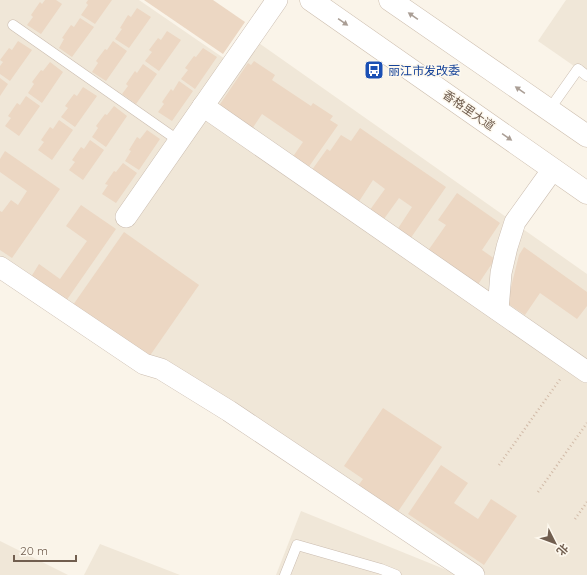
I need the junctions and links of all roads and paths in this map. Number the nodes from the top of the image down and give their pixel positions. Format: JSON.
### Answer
{"nodes":[{"id":1,"x":277,"y":0,"type":"edge"},
{"id":2,"x":311,"y":0,"type":"edge"},
{"id":3,"x":394,"y":1,"type":"edge"},
{"id":4,"x":14,"y":25,"type":"dead end"},
{"id":5,"x":587,"y":76,"type":"edge"},
{"id":6,"x":203,"y":106,"type":"junction"},
{"id":7,"x":549,"y":110,"type":"junction"},
{"id":8,"x":587,"y":136,"type":"edge"},
{"id":9,"x":179,"y":141,"type":"junction"},
{"id":10,"x":553,"y":169,"type":"junction"},
{"id":11,"x":587,"y":192,"type":"edge"},
{"id":12,"x":126,"y":216,"type":"dead end"},
{"id":13,"x":0,"y":267,"type":"edge"},
{"id":14,"x":498,"y":310,"type":"junction"},
{"id":15,"x":580,"y":367,"type":"edge"},
{"id":16,"x":587,"y":423,"type":"edge"},
{"id":17,"x":499,"y":465,"type":"dead end"},
{"id":18,"x":538,"y":492,"type":"dead end"},
{"id":19,"x":587,"y":502,"type":"edge"},
{"id":20,"x":575,"y":519,"type":"dead end"},
{"id":21,"x":285,"y":575,"type":"edge"},
{"id":22,"x":396,"y":575,"type":"edge"},
{"id":23,"x":474,"y":575,"type":"edge"}],
"edges":[{"from":1,"to":6,"type":"street"},
{"from":2,"to":10,"type":"main road","name":"香格里大道","one_way":true},
{"from":7,"to":3,"type":"main road","one_way":true},
{"from":4,"to":9,"type":"lane"},
{"from":5,"to":7,"type":"lane"},
{"from":6,"to":9,"type":"street"},
{"from":6,"to":14,"type":"street"},
{"from":7,"to":8,"type":"main road"},
{"from":9,"to":12,"type":"street"},
{"from":10,"to":11,"type":"main road","name":"香格里大道"},
{"from":10,"to":14,"type":"street"},
{"from":13,"to":23,"type":"street"},
{"from":14,"to":15,"type":"street"},
{"from":15,"to":17,"type":"path"},
{"from":16,"to":18,"type":"path"},
{"from":19,"to":20,"type":"path"},
{"from":21,"to":22,"type":"lane"}]}
